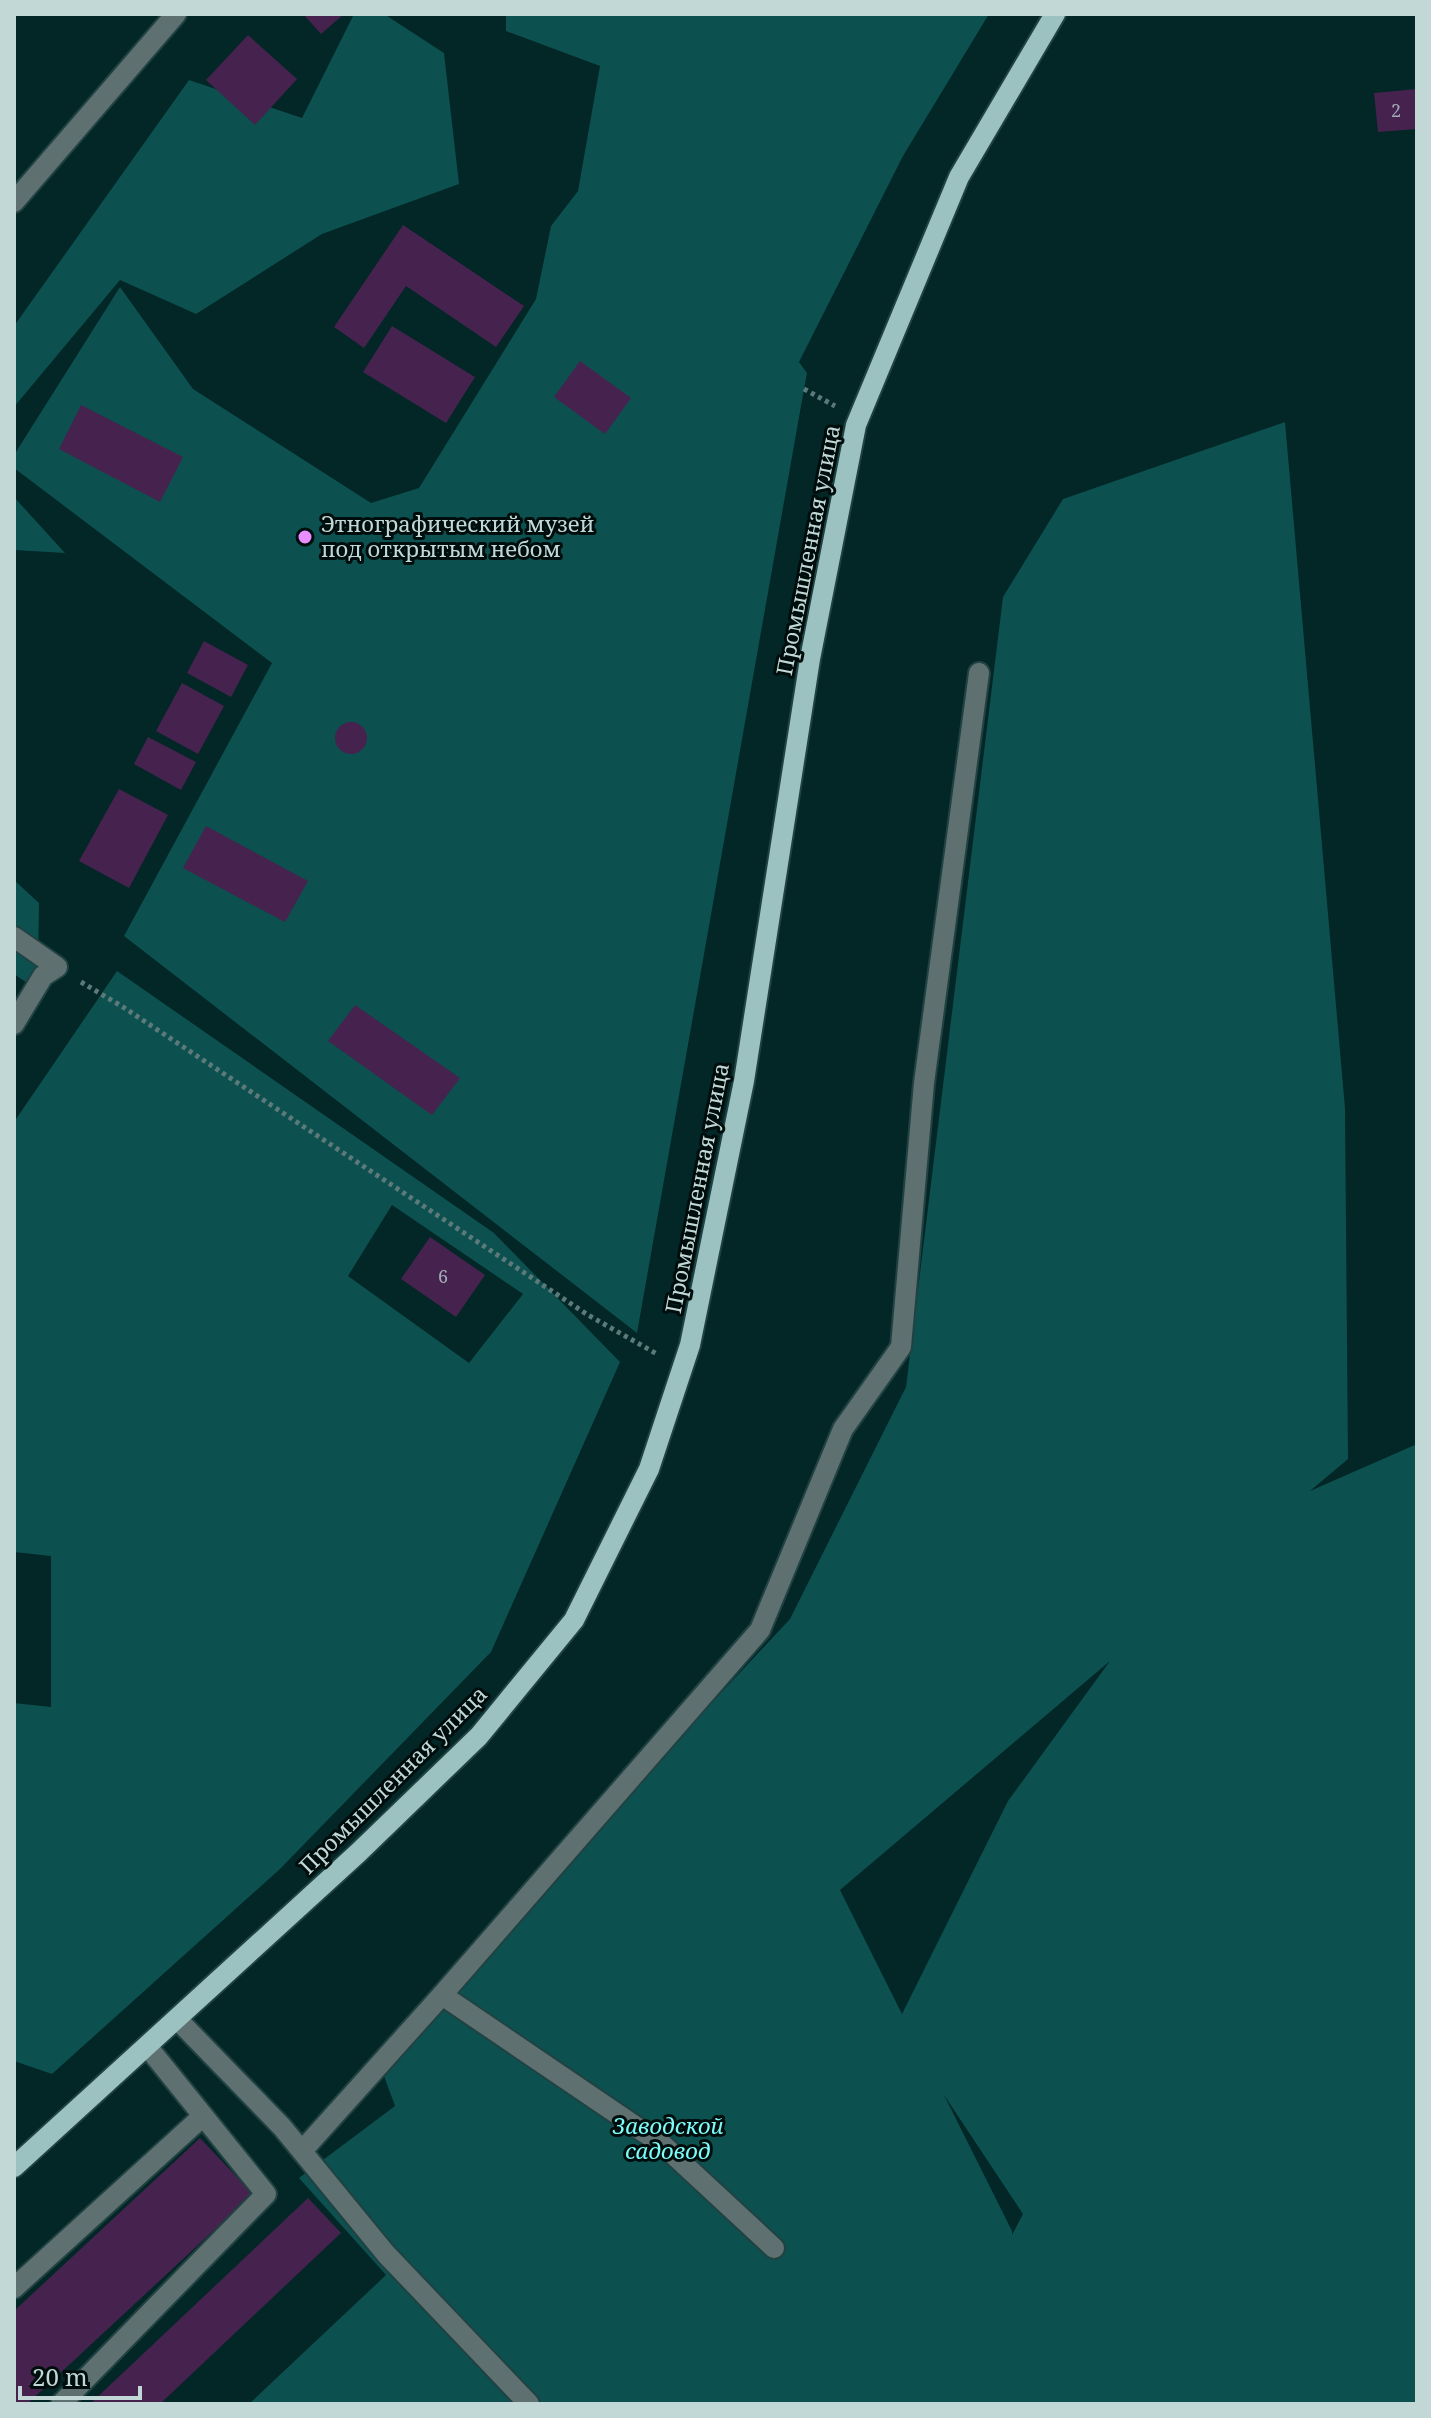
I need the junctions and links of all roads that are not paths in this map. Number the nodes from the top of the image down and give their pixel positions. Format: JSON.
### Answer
{"nodes":[{"id":1,"x":176,"y":14,"type":"edge"},
{"id":2,"x":1055,"y":14,"type":"edge"},
{"id":3,"x":14,"y":202,"type":"edge"},
{"id":4,"x":979,"y":673,"type":"dead end"},
{"id":5,"x":14,"y":937,"type":"edge"},
{"id":6,"x":14,"y":1024,"type":"edge"},
{"id":7,"x":442,"y":1995,"type":"junction"},
{"id":8,"x":177,"y":2019,"type":"junction"},
{"id":9,"x":147,"y":2046,"type":"junction"},
{"id":10,"x":203,"y":2116,"type":"junction"},
{"id":11,"x":302,"y":2151,"type":"junction"},
{"id":12,"x":14,"y":2167,"type":"edge"},
{"id":13,"x":774,"y":2248,"type":"dead end"},
{"id":14,"x":14,"y":2288,"type":"edge"},
{"id":15,"x":61,"y":2404,"type":"edge"},
{"id":16,"x":529,"y":2404,"type":"edge"}],
"edges":[{"from":1,"to":3,"type":"street"},
{"from":2,"to":8,"type":"main road","name":"Промышленная улица"},
{"from":4,"to":7,"type":"street"},
{"from":5,"to":6,"type":"street"},
{"from":7,"to":11,"type":"street"},
{"from":7,"to":13,"type":"street"},
{"from":8,"to":9,"type":"main road","name":"Промышленная улица"},
{"from":8,"to":11,"type":"street"},
{"from":9,"to":10,"type":"street"},
{"from":9,"to":12,"type":"main road","name":"Промышленная улица"},
{"from":10,"to":14,"type":"street"},
{"from":10,"to":15,"type":"street"},
{"from":11,"to":16,"type":"street"}]}
